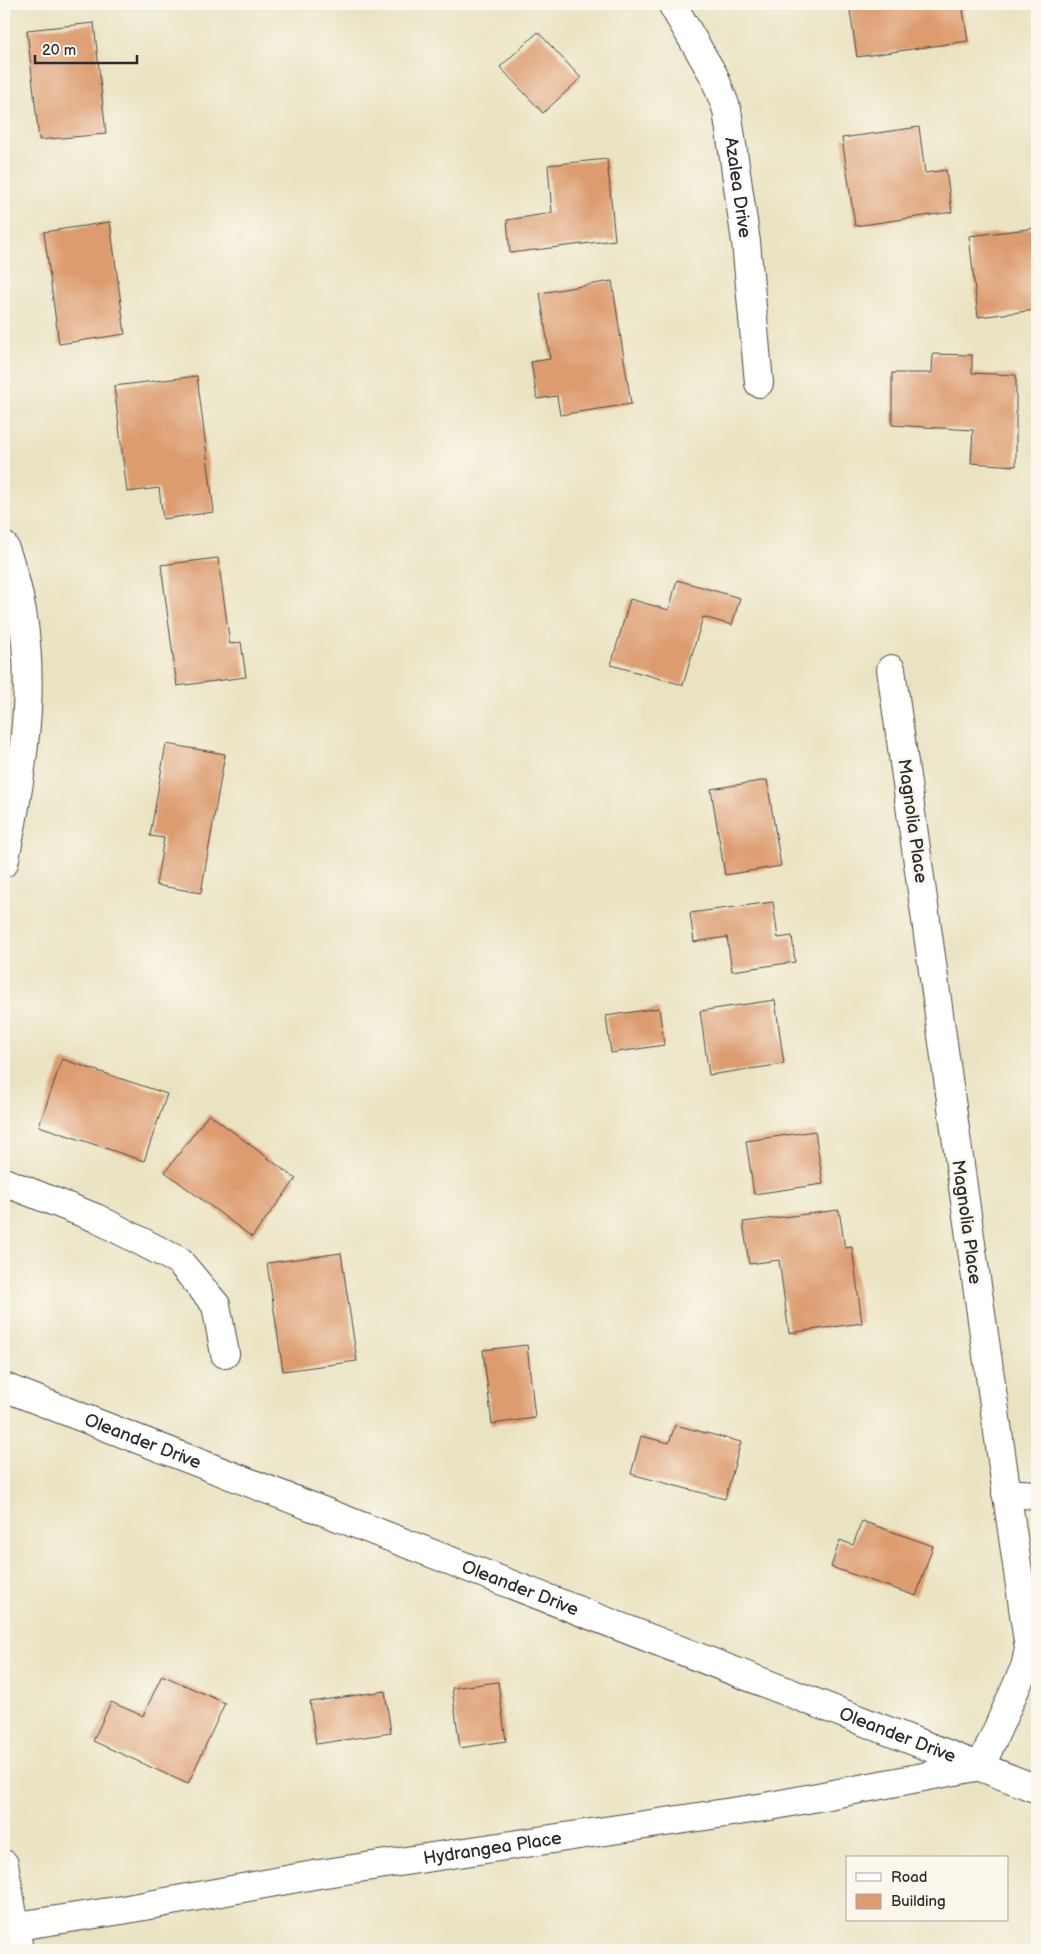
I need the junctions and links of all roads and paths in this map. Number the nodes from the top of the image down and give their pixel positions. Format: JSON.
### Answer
{"nodes":[{"id":1,"x":672,"y":4,"type":"edge"},
{"id":2,"x":759,"y":383,"type":"dead end"},
{"id":3,"x":5,"y":552,"type":"edge"},
{"id":4,"x":891,"y":669,"type":"dead end"},
{"id":5,"x":4,"y":863,"type":"edge"},
{"id":6,"x":4,"y":1182,"type":"edge"},
{"id":7,"x":225,"y":1354,"type":"dead end"},
{"id":8,"x":4,"y":1387,"type":"edge"},
{"id":9,"x":1006,"y":1493,"type":"junction"},
{"id":10,"x":1037,"y":1495,"type":"edge"},
{"id":11,"x":981,"y":1766,"type":"junction"},
{"id":12,"x":1037,"y":1789,"type":"edge"},
{"id":13,"x":4,"y":1864,"type":"edge"},
{"id":14,"x":12,"y":1935,"type":"edge"}],
"edges":[{"from":1,"to":2,"type":"street","name":"Azalea Drive"},
{"from":3,"to":5,"type":"street"},
{"from":4,"to":9,"type":"street","name":"Magnolia Place"},
{"from":6,"to":7,"type":"street"},
{"from":8,"to":11,"type":"street","name":"Oleander Drive"},
{"from":9,"to":10,"type":"street"},
{"from":9,"to":11,"type":"street","name":"Magnolia Place"},
{"from":11,"to":12,"type":"street","name":"Oleander Drive"},
{"from":11,"to":14,"type":"street","name":"Hydrangea Place"},
{"from":13,"to":14,"type":"street"}]}
